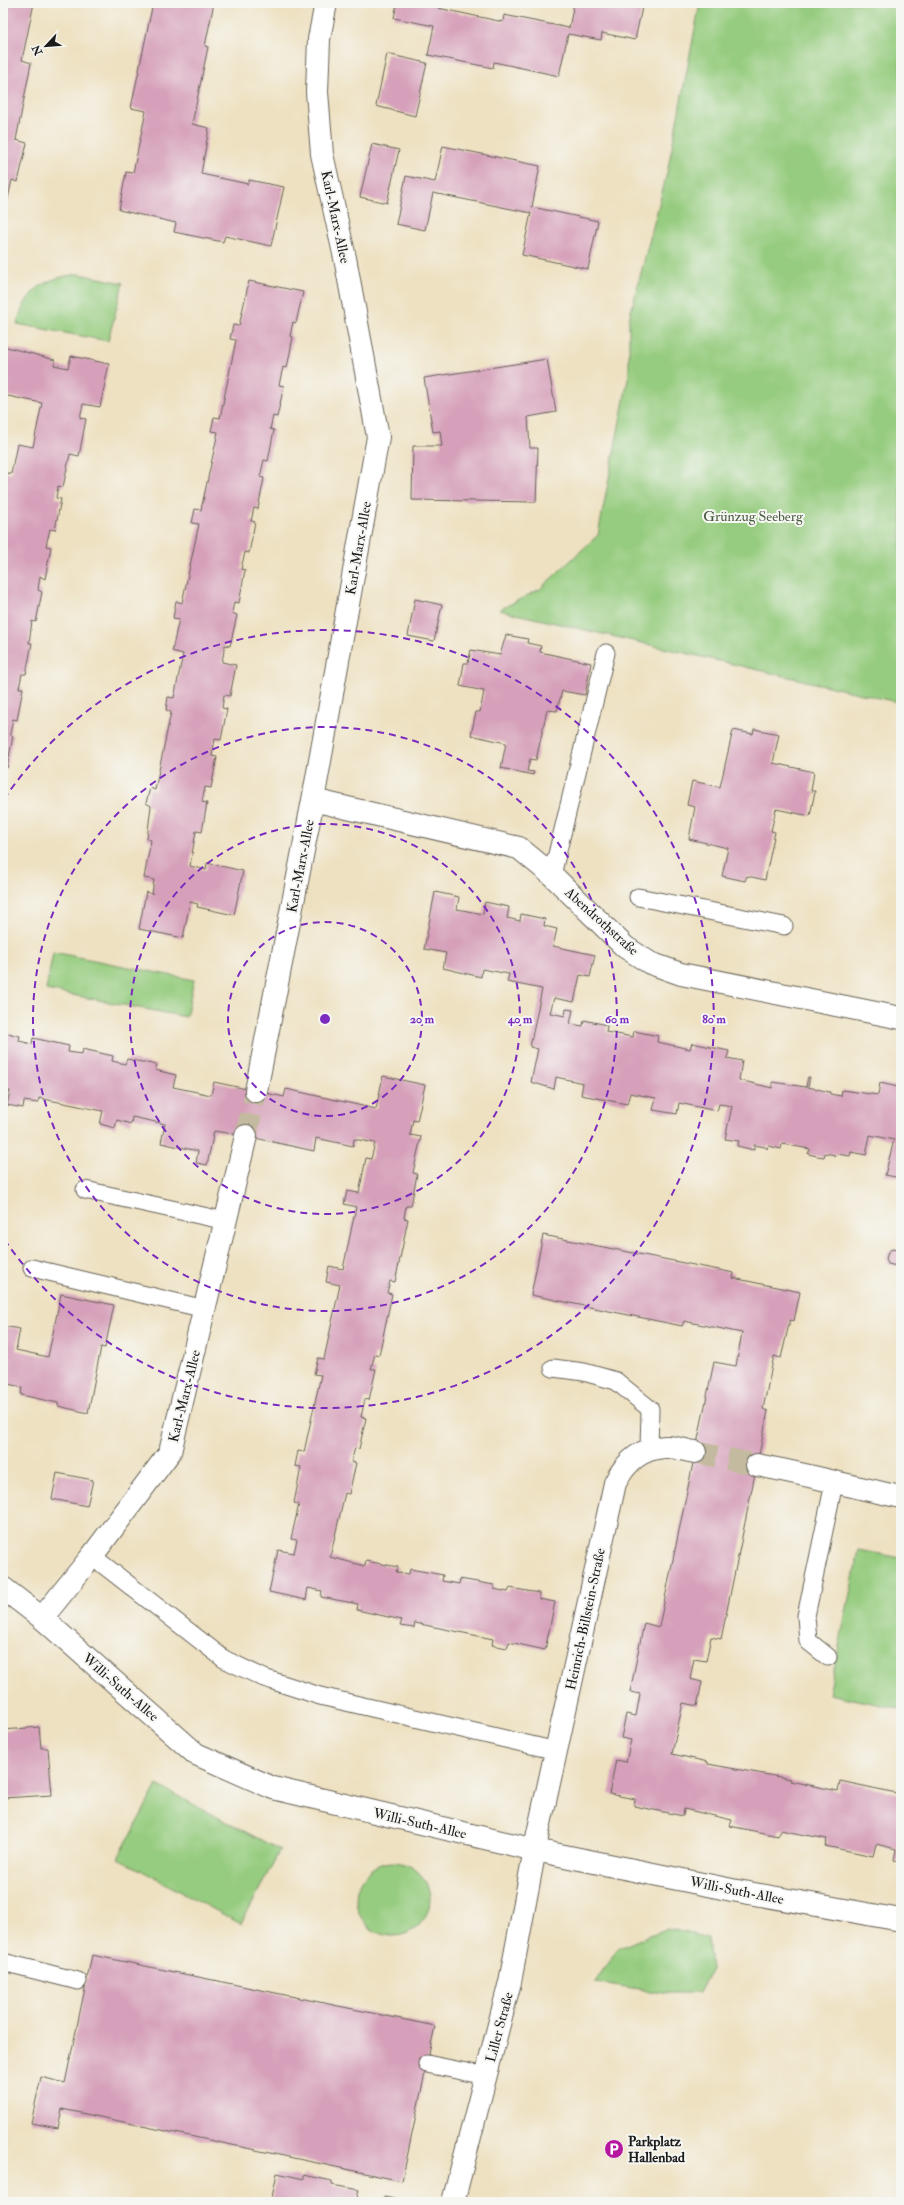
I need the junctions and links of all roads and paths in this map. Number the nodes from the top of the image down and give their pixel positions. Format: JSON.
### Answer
{"nodes":[{"id":1,"x":326,"y":3,"type":"edge"},
{"id":2,"x":606,"y":653,"type":"dead end"},
{"id":3,"x":313,"y":800,"type":"junction"},
{"id":4,"x":552,"y":875,"type":"junction"},
{"id":5,"x":638,"y":897,"type":"dead end"},
{"id":6,"x":784,"y":926,"type":"dead end"},
{"id":7,"x":901,"y":1018,"type":"edge"},
{"id":8,"x":256,"y":1091,"type":"tunnel mouth"},
{"id":9,"x":246,"y":1136,"type":"tunnel mouth"},
{"id":10,"x":84,"y":1190,"type":"dead end"},
{"id":11,"x":226,"y":1221,"type":"junction"},
{"id":12,"x":32,"y":1268,"type":"dead end"},
{"id":13,"x":205,"y":1309,"type":"junction"},
{"id":14,"x":553,"y":1368,"type":"dead end"},
{"id":15,"x":649,"y":1450,"type":"junction"},
{"id":16,"x":695,"y":1452,"type":"tunnel mouth"},
{"id":17,"x":758,"y":1465,"type":"tunnel mouth"},
{"id":18,"x":834,"y":1483,"type":"junction"},
{"id":19,"x":901,"y":1497,"type":"edge"},
{"id":20,"x":92,"y":1556,"type":"junction"},
{"id":21,"x":3,"y":1588,"type":"edge"},
{"id":22,"x":42,"y":1618,"type":"junction"},
{"id":23,"x":828,"y":1657,"type":"dead end"},
{"id":24,"x":557,"y":1751,"type":"junction"},
{"id":25,"x":535,"y":1850,"type":"junction"},
{"id":26,"x":901,"y":1920,"type":"edge"},
{"id":27,"x":3,"y":1962,"type":"edge"},
{"id":28,"x":78,"y":1981,"type":"dead end"},
{"id":29,"x":426,"y":2064,"type":"dead end"},
{"id":30,"x":486,"y":2076,"type":"junction"},
{"id":31,"x":453,"y":2202,"type":"edge"}],
"edges":[{"from":1,"to":3,"type":"street","name":"Karl-Marx-Allee"},
{"from":2,"to":4,"type":"lane"},
{"from":3,"to":4,"type":"street","name":"Abendrothstraße"},
{"from":3,"to":8,"type":"street","name":"Karl-Marx-Allee"},
{"from":4,"to":7,"type":"street","name":"Abendrothstraße"},
{"from":5,"to":6,"type":"lane"},
{"from":9,"to":11,"type":"street","name":"Karl-Marx-Allee"},
{"from":10,"to":11,"type":"lane"},
{"from":11,"to":13,"type":"street","name":"Karl-Marx-Allee"},
{"from":12,"to":13,"type":"lane"},
{"from":13,"to":20,"type":"street","name":"Karl-Marx-Allee"},
{"from":14,"to":15,"type":"lane"},
{"from":15,"to":16,"type":"street","name":"Heinrich-Billstein-Straße"},
{"from":15,"to":24,"type":"street","name":"Heinrich-Billstein-Straße"},
{"from":17,"to":18,"type":"street"},
{"from":18,"to":19,"type":"street"},
{"from":18,"to":23,"type":"lane"},
{"from":20,"to":22,"type":"street","name":"Karl-Marx-Allee"},
{"from":20,"to":24,"type":"lane"},
{"from":21,"to":22,"type":"street","name":"Willi-Suth-Allee"},
{"from":22,"to":25,"type":"street","name":"Willi-Suth-Allee"},
{"from":24,"to":25,"type":"street","name":"Heinrich-Billstein-Straße"},
{"from":25,"to":26,"type":"street","name":"Willi-Suth-Allee"},
{"from":25,"to":30,"type":"street","name":"Liller Straße"},
{"from":27,"to":28,"type":"lane"},
{"from":29,"to":30,"type":"lane"},
{"from":30,"to":31,"type":"street","name":"Liller Straße"}]}
